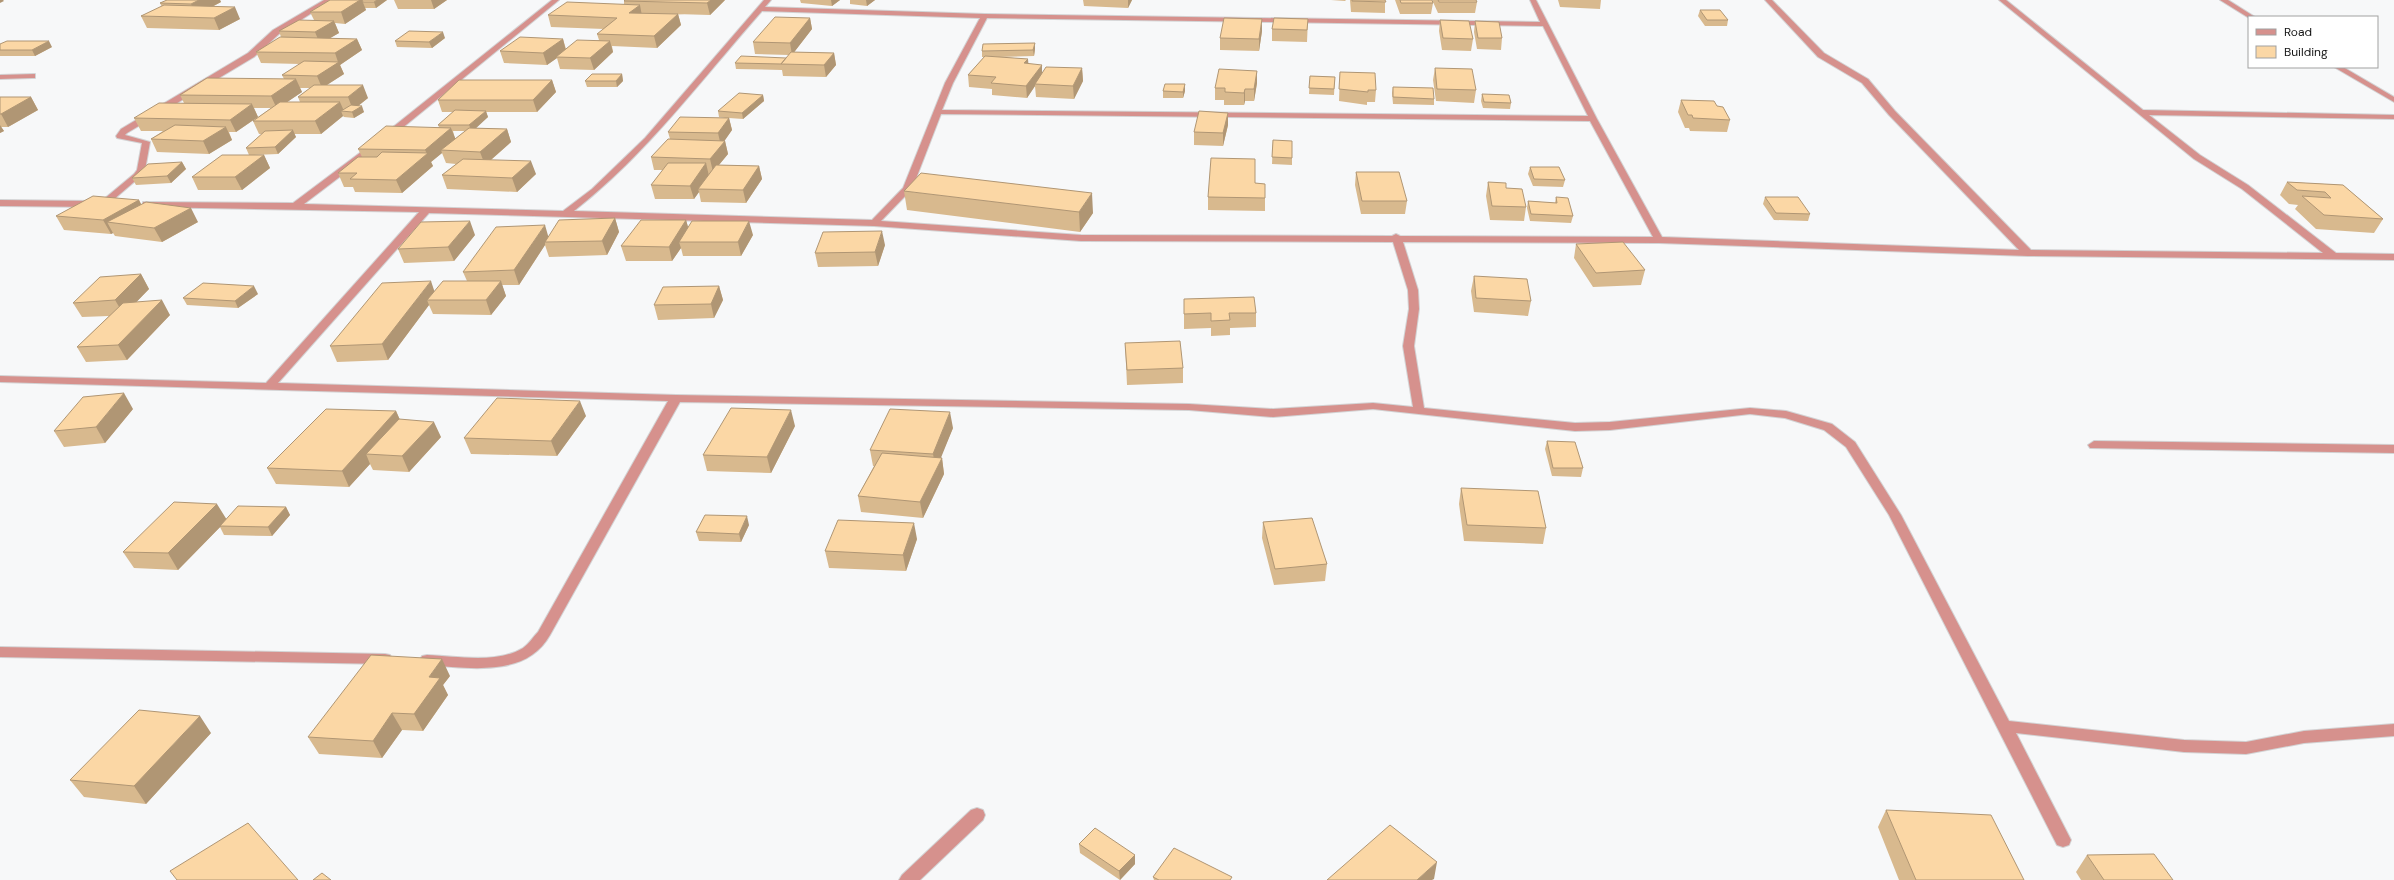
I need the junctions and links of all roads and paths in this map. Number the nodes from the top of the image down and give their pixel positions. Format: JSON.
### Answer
{"nodes":[{"id":1,"x":330,"y":0,"type":"edge"},
{"id":2,"x":556,"y":0,"type":"edge"},
{"id":3,"x":768,"y":0,"type":"edge"},
{"id":4,"x":1533,"y":0,"type":"edge"},
{"id":5,"x":1768,"y":0,"type":"edge"},
{"id":6,"x":2002,"y":0,"type":"edge"},
{"id":7,"x":2223,"y":0,"type":"edge"},
{"id":8,"x":760,"y":9,"type":"junction"},
{"id":9,"x":985,"y":16,"type":"junction"},
{"id":10,"x":2250,"y":16,"type":"edge"},
{"id":11,"x":1546,"y":24,"type":"junction"},
{"id":12,"x":2340,"y":68,"type":"edge"},
{"id":13,"x":32,"y":76,"type":"dead end"},
{"id":14,"x":0,"y":77,"type":"edge"},
{"id":15,"x":2394,"y":100,"type":"edge"},
{"id":16,"x":939,"y":112,"type":"junction"},
{"id":17,"x":2143,"y":112,"type":"junction"},
{"id":18,"x":2394,"y":117,"type":"edge"},
{"id":19,"x":1593,"y":120,"type":"junction"},
{"id":20,"x":0,"y":203,"type":"edge"},
{"id":21,"x":103,"y":204,"type":"junction"},
{"id":22,"x":119,"y":204,"type":"edge"},
{"id":23,"x":135,"y":204,"type":"edge"},
{"id":24,"x":295,"y":206,"type":"junction"},
{"id":25,"x":427,"y":209,"type":"junction"},
{"id":26,"x":566,"y":213,"type":"junction"},
{"id":27,"x":874,"y":223,"type":"junction"},
{"id":28,"x":1396,"y":237,"type":"junction"},
{"id":29,"x":1659,"y":240,"type":"junction"},
{"id":30,"x":2028,"y":252,"type":"junction"},
{"id":31,"x":2333,"y":256,"type":"junction"},
{"id":32,"x":2394,"y":257,"type":"edge"},
{"id":33,"x":0,"y":379,"type":"edge"},
{"id":34,"x":270,"y":386,"type":"junction"},
{"id":35,"x":676,"y":398,"type":"junction"},
{"id":36,"x":1419,"y":410,"type":"junction"},
{"id":37,"x":2094,"y":445,"type":"dead end"},
{"id":38,"x":2394,"y":448,"type":"edge"},
{"id":39,"x":0,"y":652,"type":"edge"},
{"id":40,"x":398,"y":660,"type":"edge"},
{"id":41,"x":414,"y":660,"type":"edge"},
{"id":42,"x":2004,"y":726,"type":"junction"},
{"id":43,"x":2394,"y":730,"type":"edge"},
{"id":44,"x":977,"y":815,"type":"dead end"},
{"id":45,"x":2063,"y":840,"type":"dead end"},
{"id":46,"x":908,"y":880,"type":"edge"}],
"edges":[{"from":1,"to":21,"type":"street"},
{"from":2,"to":24,"type":"street"},
{"from":3,"to":8,"type":"street"},
{"from":4,"to":11,"type":"street"},
{"from":5,"to":30,"type":"street"},
{"from":6,"to":17,"type":"street"},
{"from":7,"to":10,"type":"street"},
{"from":8,"to":9,"type":"street"},
{"from":8,"to":26,"type":"street"},
{"from":9,"to":11,"type":"street"},
{"from":9,"to":16,"type":"street"},
{"from":11,"to":19,"type":"street"},
{"from":12,"to":15,"type":"street"},
{"from":13,"to":14,"type":"street"},
{"from":16,"to":19,"type":"street"},
{"from":16,"to":27,"type":"street"},
{"from":17,"to":18,"type":"street"},
{"from":17,"to":31,"type":"street"},
{"from":19,"to":29,"type":"street"},
{"from":20,"to":21,"type":"street"},
{"from":21,"to":22,"type":"street"},
{"from":23,"to":24,"type":"street"},
{"from":24,"to":25,"type":"street"},
{"from":25,"to":26,"type":"street"},
{"from":25,"to":34,"type":"street"},
{"from":26,"to":27,"type":"street"},
{"from":27,"to":28,"type":"street"},
{"from":28,"to":29,"type":"street"},
{"from":28,"to":36,"type":"street"},
{"from":29,"to":30,"type":"street"},
{"from":30,"to":31,"type":"street"},
{"from":31,"to":32,"type":"street"},
{"from":33,"to":34,"type":"street"},
{"from":34,"to":35,"type":"street"},
{"from":35,"to":36,"type":"street"},
{"from":35,"to":41,"type":"street"},
{"from":36,"to":42,"type":"street"},
{"from":37,"to":38,"type":"street"},
{"from":39,"to":40,"type":"street"},
{"from":42,"to":43,"type":"street"},
{"from":42,"to":45,"type":"street"},
{"from":44,"to":46,"type":"street"}]}
